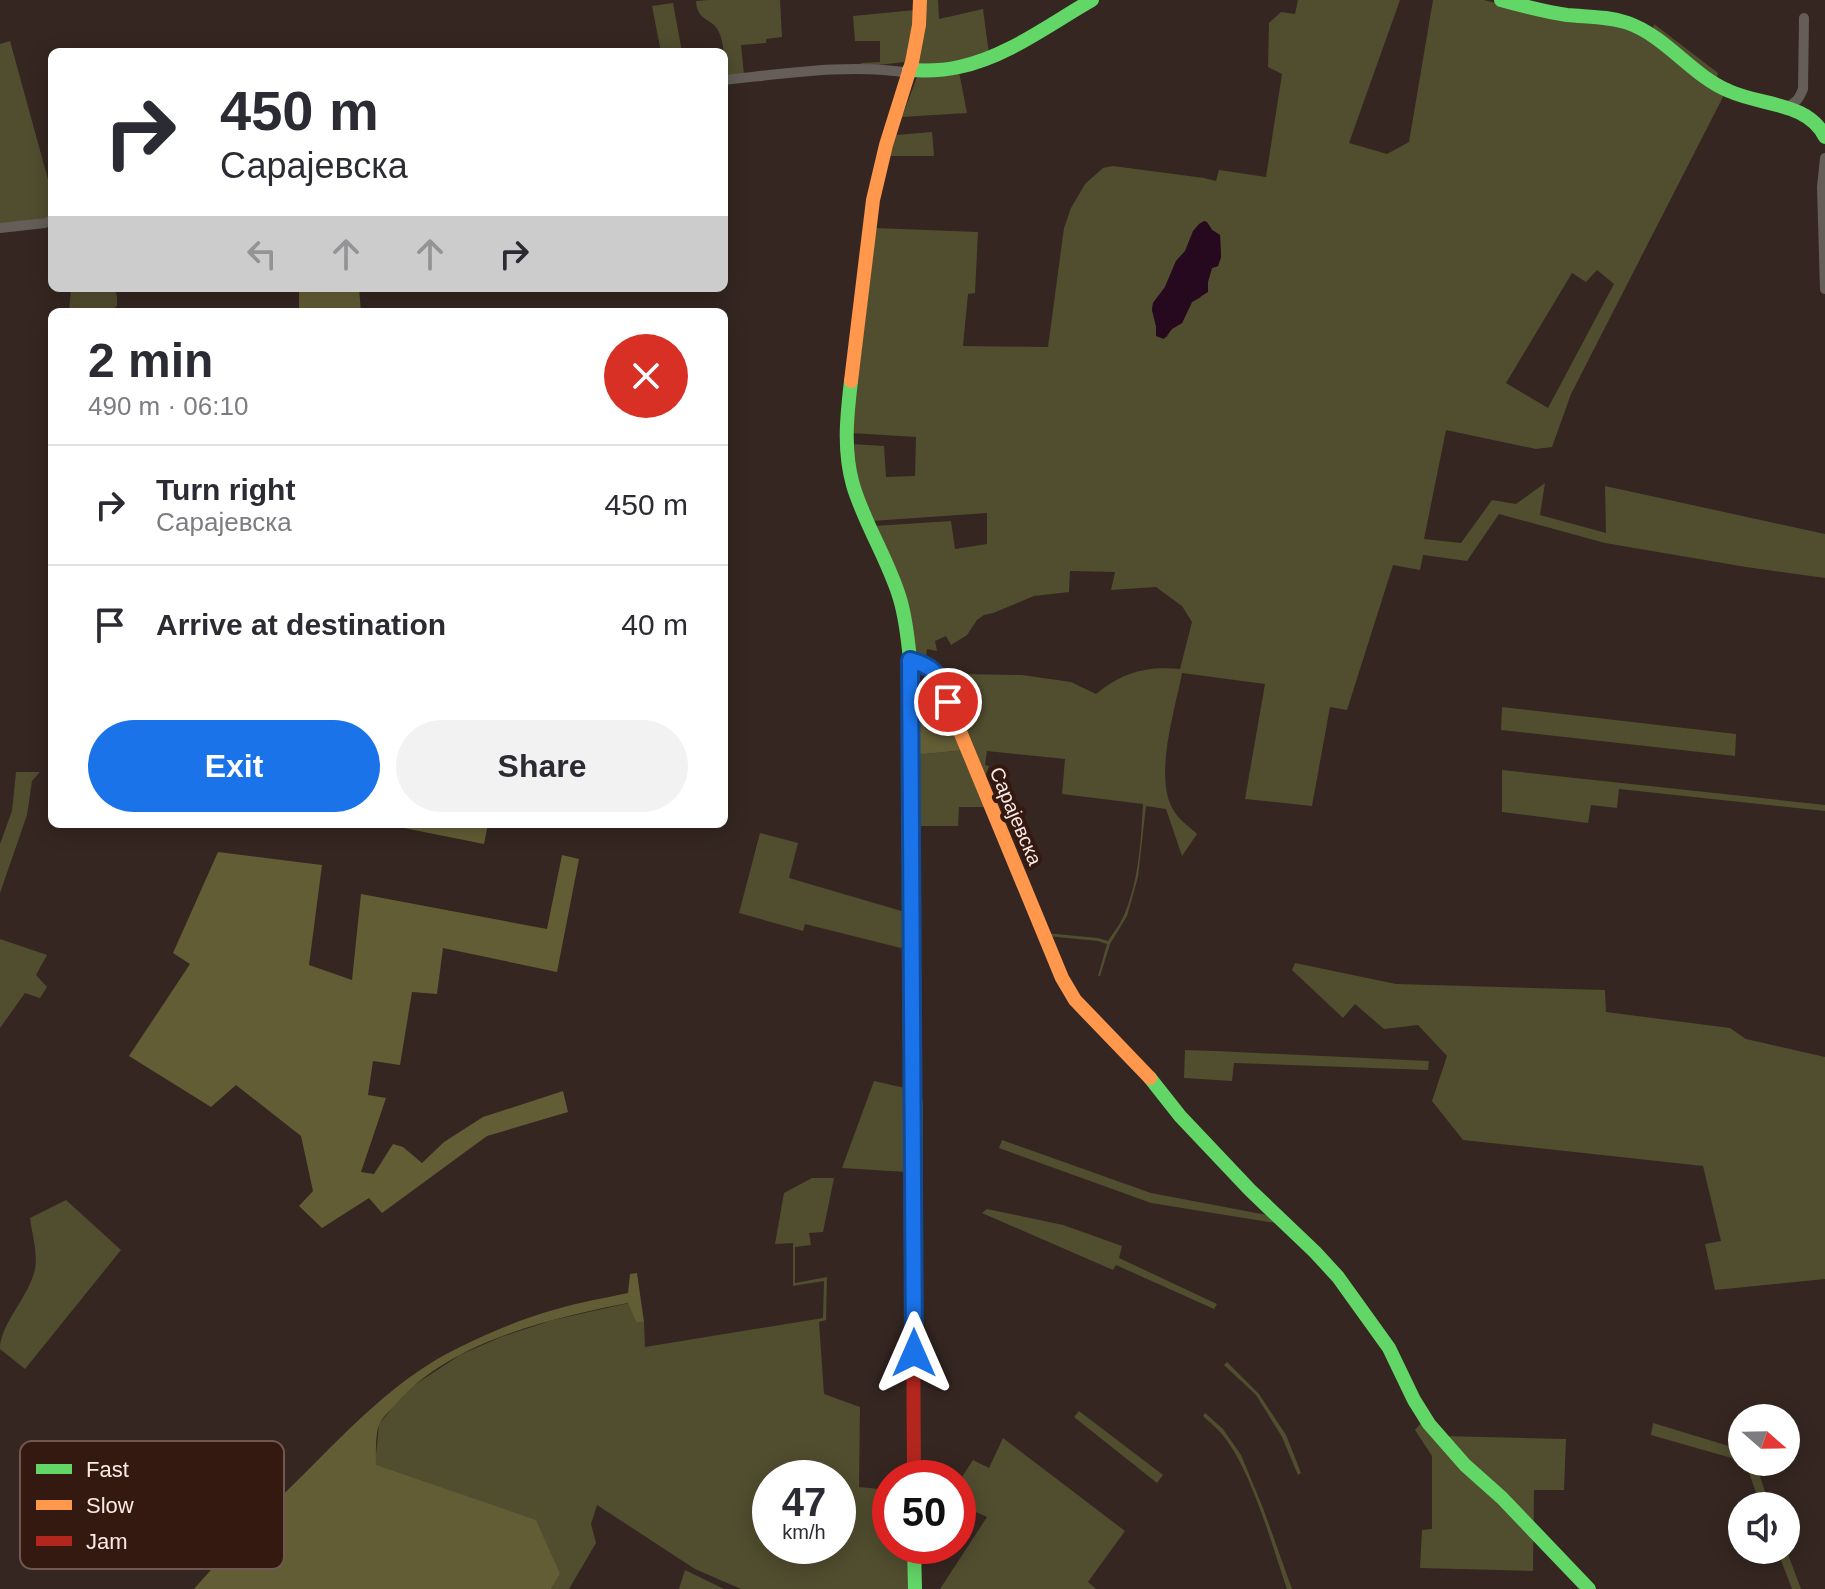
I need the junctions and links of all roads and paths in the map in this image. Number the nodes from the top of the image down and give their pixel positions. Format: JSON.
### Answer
{"nodes":[{"id":1,"x":920,"y":0,"type":"edge"},
{"id":2,"x":1092,"y":0,"type":"edge"},
{"id":3,"x":1501,"y":0,"type":"edge"},
{"id":4,"x":1804,"y":18,"type":"dead end"},
{"id":5,"x":909,"y":71,"type":"junction"},
{"id":6,"x":728,"y":79,"type":"edge"},
{"id":7,"x":1786,"y":107,"type":"junction"},
{"id":8,"x":1825,"y":137,"type":"edge"},
{"id":9,"x":1825,"y":158,"type":"edge"},
{"id":10,"x":48,"y":222,"type":"edge"},
{"id":11,"x":0,"y":228,"type":"edge"},
{"id":12,"x":1825,"y":289,"type":"edge"},
{"id":13,"x":910,"y":660,"type":"junction"},
{"id":14,"x":914,"y":1460,"type":"edge"},
{"id":15,"x":914,"y":1564,"type":"edge"},
{"id":16,"x":915,"y":1589,"type":"edge"},
{"id":17,"x":1589,"y":1589,"type":"edge"}],
"edges":[{"from":1,"to":5,"type":"street"},
{"from":2,"to":5,"type":"street"},
{"from":3,"to":7,"type":"street"},
{"from":4,"to":7,"type":"street"},
{"from":5,"to":6,"type":"street"},
{"from":5,"to":13,"type":"street"},
{"from":7,"to":8,"type":"street"},
{"from":9,"to":12,"type":"street"},
{"from":10,"to":11,"type":"street"},
{"from":13,"to":14,"type":"street"},
{"from":13,"to":17,"type":"street","name":"Сарајевска"},
{"from":15,"to":16,"type":"street"}]}
